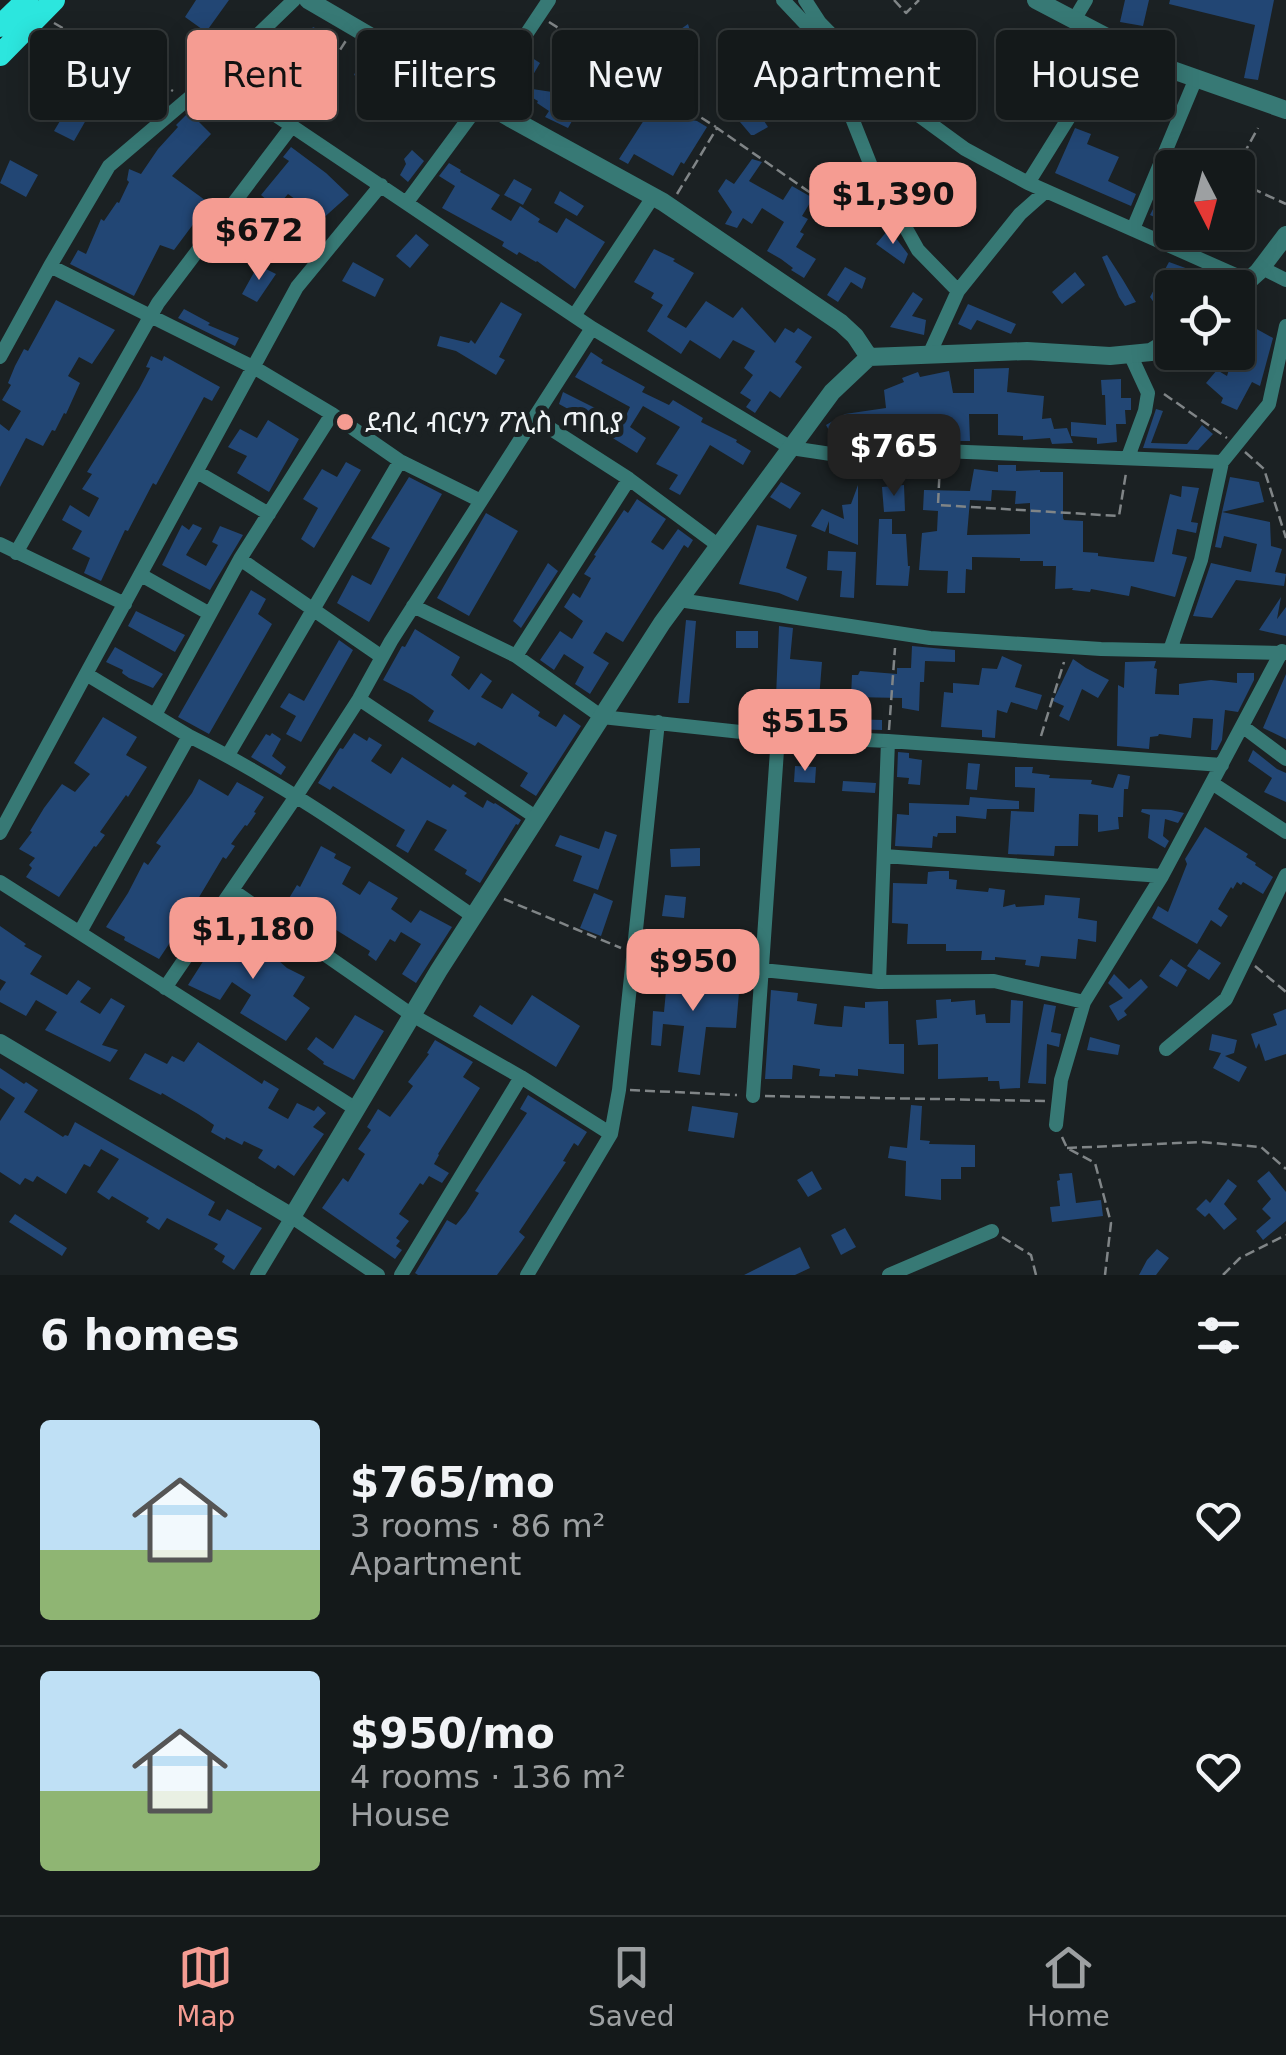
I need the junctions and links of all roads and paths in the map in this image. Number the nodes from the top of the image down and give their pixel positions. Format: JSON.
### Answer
{"nodes":[{"id":1,"x":294,"y":0,"type":"edge"},
{"id":2,"x":308,"y":0,"type":"edge"},
{"id":3,"x":549,"y":0,"type":"edge"},
{"id":4,"x":783,"y":0,"type":"edge"},
{"id":5,"x":805,"y":0,"type":"edge"},
{"id":6,"x":894,"y":0,"type":"edge"},
{"id":7,"x":919,"y":0,"type":"edge"},
{"id":8,"x":1036,"y":0,"type":"edge"},
{"id":9,"x":1086,"y":0,"type":"edge"},
{"id":10,"x":40,"y":5,"type":"edge"},
{"id":11,"x":539,"y":15,"type":"junction"},
{"id":12,"x":1074,"y":20,"type":"junction"},
{"id":13,"x":0,"y":26,"type":"edge"},
{"id":14,"x":354,"y":28,"type":"junction"},
{"id":15,"x":263,"y":30,"type":"edge"},
{"id":16,"x":357,"y":30,"type":"edge"},
{"id":17,"x":529,"y":30,"type":"edge"},
{"id":18,"x":811,"y":30,"type":"edge"},
{"id":19,"x":828,"y":30,"type":"edge"},
{"id":20,"x":1093,"y":30,"type":"edge"},
{"id":21,"x":0,"y":55,"type":"edge"},
{"id":22,"x":1175,"y":71,"type":"edge"},
{"id":23,"x":1196,"y":78,"type":"junction"},
{"id":24,"x":187,"y":98,"type":"edge"},
{"id":25,"x":187,"y":100,"type":"edge"},
{"id":26,"x":1286,"y":110,"type":"edge"},
{"id":27,"x":283,"y":120,"type":"edge"},
{"id":28,"x":468,"y":120,"type":"edge"},
{"id":29,"x":513,"y":120,"type":"edge"},
{"id":30,"x":853,"y":120,"type":"edge"},
{"id":31,"x":925,"y":120,"type":"edge"},
{"id":32,"x":1067,"y":120,"type":"edge"},
{"id":33,"x":292,"y":126,"type":"junction"},
{"id":34,"x":717,"y":128,"type":"junction"},
{"id":35,"x":1258,"y":128,"type":"dead end"},
{"id":36,"x":1166,"y":150,"type":"edge"},
{"id":37,"x":1246,"y":150,"type":"edge"},
{"id":38,"x":1155,"y":176,"type":"edge"},
{"id":39,"x":1028,"y":182,"type":"junction"},
{"id":40,"x":381,"y":185,"type":"junction"},
{"id":41,"x":1046,"y":190,"type":"junction"},
{"id":42,"x":1255,"y":190,"type":"edge"},
{"id":43,"x":406,"y":202,"type":"junction"},
{"id":44,"x":661,"y":202,"type":"junction"},
{"id":45,"x":1286,"y":204,"type":"edge"},
{"id":46,"x":828,"y":205,"type":"dead end"},
{"id":47,"x":1133,"y":229,"type":"junction"},
{"id":48,"x":1286,"y":235,"type":"edge"},
{"id":49,"x":50,"y":266,"type":"junction"},
{"id":50,"x":1228,"y":270,"type":"edge"},
{"id":51,"x":1255,"y":272,"type":"edge"},
{"id":52,"x":1255,"y":279,"type":"edge"},
{"id":53,"x":1286,"y":280,"type":"edge"},
{"id":54,"x":958,"y":291,"type":"junction"},
{"id":55,"x":151,"y":316,"type":"junction"},
{"id":56,"x":574,"y":316,"type":"junction"},
{"id":57,"x":1286,"y":326,"type":"edge"},
{"id":58,"x":592,"y":328,"type":"junction"},
{"id":59,"x":1155,"y":350,"type":"edge"},
{"id":60,"x":1130,"y":354,"type":"junction"},
{"id":61,"x":929,"y":355,"type":"junction"},
{"id":62,"x":0,"y":357,"type":"edge"},
{"id":63,"x":869,"y":358,"type":"junction"},
{"id":64,"x":254,"y":368,"type":"junction"},
{"id":65,"x":332,"y":414,"type":"junction"},
{"id":66,"x":534,"y":418,"type":"junction"},
{"id":67,"x":791,"y":448,"type":"junction"},
{"id":68,"x":941,"y":451,"type":"junction"},
{"id":69,"x":1128,"y":457,"type":"junction"},
{"id":70,"x":400,"y":461,"type":"junction"},
{"id":71,"x":1222,"y":462,"type":"junction"},
{"id":72,"x":197,"y":472,"type":"junction"},
{"id":73,"x":629,"y":479,"type":"junction"},
{"id":74,"x":481,"y":500,"type":"junction"},
{"id":75,"x":269,"y":514,"type":"junction"},
{"id":76,"x":0,"y":544,"type":"edge"},
{"id":77,"x":719,"y":546,"type":"junction"},
{"id":78,"x":16,"y":552,"type":"junction"},
{"id":79,"x":240,"y":559,"type":"junction"},
{"id":80,"x":141,"y":575,"type":"junction"},
{"id":81,"x":679,"y":600,"type":"junction"},
{"id":82,"x":125,"y":604,"type":"junction"},
{"id":83,"x":413,"y":606,"type":"junction"},
{"id":84,"x":313,"y":610,"type":"junction"},
{"id":85,"x":210,"y":614,"type":"junction"},
{"id":86,"x":896,"y":633,"type":"junction"},
{"id":87,"x":1069,"y":647,"type":"junction"},
{"id":88,"x":1170,"y":650,"type":"junction"},
{"id":89,"x":1284,"y":652,"type":"edge"},
{"id":90,"x":516,"y":656,"type":"junction"},
{"id":91,"x":382,"y":657,"type":"junction"},
{"id":92,"x":86,"y":674,"type":"junction"},
{"id":93,"x":360,"y":699,"type":"junction"},
{"id":94,"x":154,"y":716,"type":"junction"},
{"id":95,"x":602,"y":717,"type":"junction"},
{"id":96,"x":658,"y":722,"type":"junction"},
{"id":97,"x":1242,"y":726,"type":"junction"},
{"id":98,"x":188,"y":736,"type":"junction"},
{"id":99,"x":778,"y":736,"type":"junction"},
{"id":100,"x":888,"y":741,"type":"junction"},
{"id":101,"x":1036,"y":752,"type":"junction"},
{"id":102,"x":228,"y":755,"type":"junction"},
{"id":103,"x":1286,"y":760,"type":"edge"},
{"id":104,"x":1222,"y":764,"type":"junction"},
{"id":105,"x":1212,"y":783,"type":"junction"},
{"id":106,"x":297,"y":795,"type":"junction"},
{"id":107,"x":537,"y":818,"type":"junction"},
{"id":108,"x":1286,"y":832,"type":"edge"},
{"id":109,"x":0,"y":834,"type":"edge"},
{"id":110,"x":884,"y":856,"type":"junction"},
{"id":111,"x":1286,"y":874,"type":"edge"},
{"id":112,"x":1162,"y":876,"type":"junction"},
{"id":113,"x":0,"y":882,"type":"edge"},
{"id":114,"x":232,"y":890,"type":"junction"},
{"id":115,"x":489,"y":892,"type":"junction"},
{"id":116,"x":473,"y":916,"type":"junction"},
{"id":117,"x":80,"y":932,"type":"junction"},
{"id":118,"x":633,"y":953,"type":"junction"},
{"id":119,"x":1246,"y":959,"type":"junction"},
{"id":120,"x":762,"y":970,"type":"junction"},
{"id":121,"x":879,"y":982,"type":"junction"},
{"id":122,"x":165,"y":988,"type":"junction"},
{"id":123,"x":1286,"y":992,"type":"edge"},
{"id":124,"x":1084,"y":1002,"type":"junction"},
{"id":125,"x":412,"y":1015,"type":"junction"},
{"id":126,"x":0,"y":1043,"type":"edge"},
{"id":127,"x":1166,"y":1049,"type":"dead end"},
{"id":128,"x":520,"y":1077,"type":"junction"},
{"id":129,"x":619,"y":1090,"type":"junction"},
{"id":130,"x":753,"y":1096,"type":"junction"},
{"id":131,"x":1059,"y":1101,"type":"junction"},
{"id":132,"x":356,"y":1110,"type":"junction"},
{"id":133,"x":1056,"y":1125,"type":"joint"},
{"id":134,"x":611,"y":1134,"type":"junction"},
{"id":135,"x":1067,"y":1148,"type":"junction"},
{"id":136,"x":1286,"y":1169,"type":"edge"},
{"id":137,"x":292,"y":1217,"type":"junction"},
{"id":138,"x":992,"y":1232,"type":"joint"},
{"id":139,"x":1286,"y":1235,"type":"edge"},
{"id":140,"x":258,"y":1275,"type":"edge"},
{"id":141,"x":378,"y":1275,"type":"edge"},
{"id":142,"x":401,"y":1275,"type":"edge"},
{"id":143,"x":526,"y":1275,"type":"edge"},
{"id":144,"x":888,"y":1275,"type":"edge"},
{"id":145,"x":1036,"y":1275,"type":"edge"},
{"id":146,"x":1105,"y":1275,"type":"edge"},
{"id":147,"x":1223,"y":1275,"type":"edge"}],
"edges":[{"from":1,"to":15,"type":"street"},
{"from":2,"to":14,"type":"street"},
{"from":3,"to":11,"type":"street"},
{"from":4,"to":18,"type":"street"},
{"from":5,"to":19,"type":"street"},
{"from":6,"to":7,"type":"path"},
{"from":8,"to":12,"type":"street"},
{"from":9,"to":12,"type":"street"},
{"from":10,"to":13,"type":"highway"},
{"from":10,"to":21,"type":"highway"},
{"from":10,"to":24,"type":"path"},
{"from":11,"to":17,"type":"street"},
{"from":11,"to":34,"type":"path"},
{"from":12,"to":20,"type":"street"},
{"from":14,"to":16,"type":"street"},
{"from":14,"to":33,"type":"path"},
{"from":22,"to":23,"type":"street"},
{"from":23,"to":26,"type":"street"},
{"from":23,"to":36,"type":"street"},
{"from":25,"to":49,"type":"street"},
{"from":27,"to":33,"type":"street"},
{"from":28,"to":43,"type":"street"},
{"from":29,"to":44,"type":"street"},
{"from":30,"to":54,"type":"street"},
{"from":31,"to":39,"type":"street"},
{"from":32,"to":39,"type":"street"},
{"from":33,"to":40,"type":"street"},
{"from":33,"to":55,"type":"street"},
{"from":34,"to":44,"type":"path"},
{"from":34,"to":46,"type":"path"},
{"from":35,"to":37,"type":"path"},
{"from":38,"to":47,"type":"street"},
{"from":39,"to":41,"type":"street"},
{"from":40,"to":43,"type":"street"},
{"from":40,"to":64,"type":"street"},
{"from":41,"to":47,"type":"street"},
{"from":41,"to":54,"type":"street"},
{"from":42,"to":45,"type":"path"},
{"from":43,"to":56,"type":"street"},
{"from":44,"to":56,"type":"street"},
{"from":44,"to":63,"type":"street"},
{"from":47,"to":50,"type":"street"},
{"from":48,"to":51,"type":"street"},
{"from":49,"to":55,"type":"street"},
{"from":49,"to":62,"type":"street"},
{"from":52,"to":53,"type":"street"},
{"from":54,"to":61,"type":"street"},
{"from":55,"to":64,"type":"street"},
{"from":55,"to":78,"type":"street"},
{"from":56,"to":58,"type":"street"},
{"from":57,"to":71,"type":"street"},
{"from":58,"to":66,"type":"street"},
{"from":58,"to":67,"type":"street"},
{"from":59,"to":60,"type":"street"},
{"from":60,"to":61,"type":"street"},
{"from":60,"to":69,"type":"street"},
{"from":61,"to":63,"type":"street"},
{"from":63,"to":67,"type":"street"},
{"from":64,"to":65,"type":"street"},
{"from":64,"to":72,"type":"street"},
{"from":65,"to":70,"type":"street"},
{"from":65,"to":75,"type":"street"},
{"from":66,"to":73,"type":"street"},
{"from":66,"to":74,"type":"street"},
{"from":67,"to":68,"type":"street"},
{"from":67,"to":77,"type":"street"},
{"from":68,"to":69,"type":"street"},
{"from":68,"to":69,"type":"path"},
{"from":69,"to":71,"type":"street"},
{"from":70,"to":74,"type":"street"},
{"from":70,"to":84,"type":"street"},
{"from":71,"to":88,"type":"street"},
{"from":72,"to":75,"type":"street"},
{"from":72,"to":80,"type":"street"},
{"from":73,"to":77,"type":"street"},
{"from":73,"to":90,"type":"street"},
{"from":74,"to":83,"type":"street"},
{"from":75,"to":79,"type":"street"},
{"from":76,"to":78,"type":"street"},
{"from":77,"to":81,"type":"street"},
{"from":78,"to":82,"type":"street"},
{"from":79,"to":84,"type":"street"},
{"from":79,"to":85,"type":"street"},
{"from":80,"to":82,"type":"street"},
{"from":80,"to":85,"type":"street"},
{"from":81,"to":86,"type":"street"},
{"from":81,"to":95,"type":"street"},
{"from":82,"to":92,"type":"street"},
{"from":83,"to":90,"type":"street"},
{"from":83,"to":91,"type":"street"},
{"from":84,"to":91,"type":"street"},
{"from":84,"to":102,"type":"street"},
{"from":85,"to":94,"type":"street"},
{"from":86,"to":87,"type":"street"},
{"from":86,"to":100,"type":"path"},
{"from":87,"to":88,"type":"street"},
{"from":87,"to":101,"type":"path"},
{"from":88,"to":89,"type":"street"},
{"from":89,"to":97,"type":"street"},
{"from":90,"to":95,"type":"street"},
{"from":91,"to":93,"type":"street"},
{"from":92,"to":94,"type":"street"},
{"from":92,"to":109,"type":"street"},
{"from":93,"to":106,"type":"street"},
{"from":93,"to":107,"type":"street"},
{"from":94,"to":98,"type":"street"},
{"from":95,"to":96,"type":"street"},
{"from":95,"to":107,"type":"street"},
{"from":96,"to":99,"type":"street"},
{"from":96,"to":118,"type":"street"},
{"from":97,"to":103,"type":"street"},
{"from":97,"to":104,"type":"street"},
{"from":98,"to":102,"type":"street"},
{"from":98,"to":117,"type":"street"},
{"from":99,"to":100,"type":"street"},
{"from":99,"to":120,"type":"street"},
{"from":100,"to":101,"type":"street"},
{"from":100,"to":110,"type":"street"},
{"from":101,"to":104,"type":"street"},
{"from":102,"to":106,"type":"street"},
{"from":104,"to":105,"type":"street"},
{"from":105,"to":108,"type":"street"},
{"from":105,"to":112,"type":"street"},
{"from":106,"to":114,"type":"street"},
{"from":106,"to":116,"type":"street"},
{"from":107,"to":115,"type":"street"},
{"from":110,"to":112,"type":"street"},
{"from":110,"to":121,"type":"street"},
{"from":111,"to":119,"type":"street"},
{"from":112,"to":124,"type":"street"},
{"from":113,"to":117,"type":"street"},
{"from":114,"to":122,"type":"street"},
{"from":114,"to":125,"type":"street"},
{"from":115,"to":116,"type":"street"},
{"from":115,"to":118,"type":"path"},
{"from":116,"to":125,"type":"street"},
{"from":117,"to":122,"type":"street"},
{"from":118,"to":129,"type":"street"},
{"from":119,"to":123,"type":"path"},
{"from":119,"to":127,"type":"street"},
{"from":120,"to":121,"type":"street"},
{"from":120,"to":130,"type":"street"},
{"from":121,"to":124,"type":"street"},
{"from":122,"to":132,"type":"street"},
{"from":124,"to":131,"type":"street"},
{"from":125,"to":128,"type":"street"},
{"from":125,"to":132,"type":"street"},
{"from":126,"to":137,"type":"street"},
{"from":128,"to":134,"type":"street"},
{"from":128,"to":142,"type":"street"},
{"from":129,"to":130,"type":"path"},
{"from":129,"to":134,"type":"street"},
{"from":130,"to":131,"type":"path"},
{"from":131,"to":133,"type":"street"},
{"from":132,"to":137,"type":"street"},
{"from":133,"to":135,"type":"path"},
{"from":134,"to":143,"type":"street"},
{"from":135,"to":136,"type":"path"},
{"from":135,"to":146,"type":"path"},
{"from":137,"to":140,"type":"street"},
{"from":137,"to":141,"type":"street"},
{"from":138,"to":144,"type":"street"},
{"from":138,"to":145,"type":"path"},
{"from":139,"to":147,"type":"path"}]}
